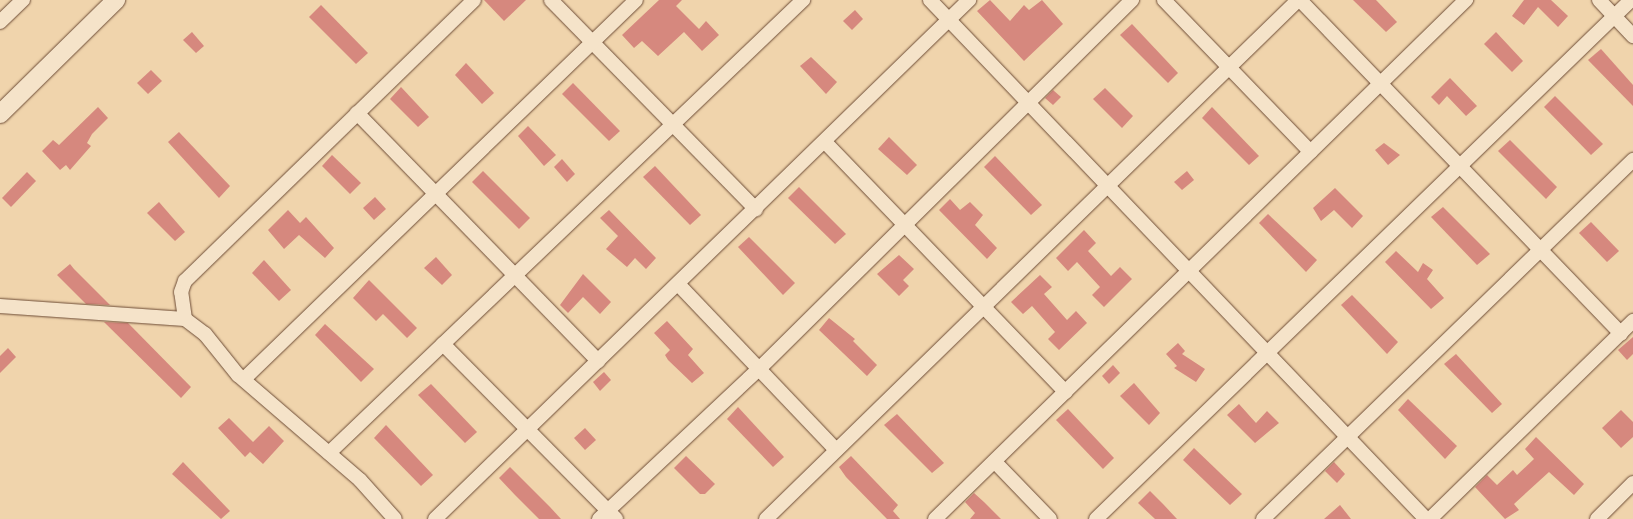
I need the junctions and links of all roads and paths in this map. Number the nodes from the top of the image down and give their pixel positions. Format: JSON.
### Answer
{"nodes":[{"id":1,"x":23,"y":0,"type":"edge"},
{"id":2,"x":116,"y":0,"type":"edge"},
{"id":3,"x":474,"y":0,"type":"edge"},
{"id":4,"x":551,"y":0,"type":"edge"},
{"id":5,"x":636,"y":0,"type":"edge"},
{"id":6,"x":803,"y":0,"type":"edge"},
{"id":7,"x":930,"y":0,"type":"edge"},
{"id":8,"x":969,"y":0,"type":"edge"},
{"id":9,"x":1132,"y":0,"type":"edge"},
{"id":10,"x":1164,"y":0,"type":"edge"},
{"id":11,"x":1299,"y":0,"type":"edge"},
{"id":12,"x":1466,"y":0,"type":"edge"},
{"id":13,"x":1599,"y":0,"type":"edge"},
{"id":14,"x":1631,"y":0,"type":"edge"},
{"id":15,"x":1614,"y":16,"type":"junction"},
{"id":16,"x":949,"y":19,"type":"junction"},
{"id":17,"x":0,"y":22,"type":"edge"},
{"id":18,"x":1633,"y":36,"type":"edge"},
{"id":19,"x":592,"y":42,"type":"junction"},
{"id":20,"x":1228,"y":68,"type":"junction"},
{"id":21,"x":1381,"y":83,"type":"junction"},
{"id":22,"x":1027,"y":102,"type":"junction"},
{"id":23,"x":357,"y":113,"type":"junction"},
{"id":24,"x":0,"y":114,"type":"edge"},
{"id":25,"x":673,"y":124,"type":"junction"},
{"id":26,"x":825,"y":142,"type":"junction"},
{"id":27,"x":1311,"y":152,"type":"junction"},
{"id":28,"x":1633,"y":160,"type":"edge"},
{"id":29,"x":1460,"y":166,"type":"junction"},
{"id":30,"x":1108,"y":186,"type":"junction"},
{"id":31,"x":435,"y":194,"type":"junction"},
{"id":32,"x":756,"y":209,"type":"junction"},
{"id":33,"x":904,"y":225,"type":"junction"},
{"id":34,"x":1540,"y":250,"type":"junction"},
{"id":35,"x":1190,"y":272,"type":"junction"},
{"id":36,"x":513,"y":277,"type":"junction"},
{"id":37,"x":678,"y":284,"type":"junction"},
{"id":38,"x":0,"y":306,"type":"edge"},
{"id":39,"x":983,"y":308,"type":"junction"},
{"id":40,"x":185,"y":319,"type":"junction"},
{"id":41,"x":1633,"y":322,"type":"edge"},
{"id":42,"x":1621,"y":333,"type":"junction"},
{"id":43,"x":443,"y":344,"type":"junction"},
{"id":44,"x":1267,"y":353,"type":"junction"},
{"id":45,"x":598,"y":361,"type":"junction"},
{"id":46,"x":759,"y":369,"type":"junction"},
{"id":47,"x":244,"y":380,"type":"junction"},
{"id":48,"x":1066,"y":392,"type":"junction"},
{"id":49,"x":529,"y":430,"type":"junction"},
{"id":50,"x":1348,"y":437,"type":"junction"},
{"id":51,"x":836,"y":450,"type":"junction"},
{"id":52,"x":329,"y":453,"type":"junction"},
{"id":53,"x":996,"y":462,"type":"junction"},
{"id":54,"x":1633,"y":483,"type":"edge"},
{"id":55,"x":608,"y":516,"type":"edge"},
{"id":56,"x":395,"y":519,"type":"edge"},
{"id":57,"x":435,"y":519,"type":"edge"},
{"id":58,"x":766,"y":519,"type":"edge"},
{"id":59,"x":935,"y":519,"type":"edge"},
{"id":60,"x":1050,"y":519,"type":"edge"},
{"id":61,"x":1096,"y":519,"type":"edge"},
{"id":62,"x":1263,"y":519,"type":"edge"},
{"id":63,"x":1426,"y":519,"type":"edge"},
{"id":64,"x":1430,"y":519,"type":"edge"},
{"id":65,"x":1597,"y":519,"type":"edge"}],
"edges":[{"from":1,"to":17,"type":"street"},
{"from":2,"to":24,"type":"street"},
{"from":3,"to":23,"type":"street"},
{"from":4,"to":19,"type":"street"},
{"from":5,"to":19,"type":"street"},
{"from":6,"to":25,"type":"street"},
{"from":7,"to":16,"type":"street"},
{"from":8,"to":16,"type":"street"},
{"from":9,"to":22,"type":"street"},
{"from":10,"to":20,"type":"street"},
{"from":11,"to":20,"type":"street"},
{"from":11,"to":21,"type":"street"},
{"from":12,"to":21,"type":"street"},
{"from":13,"to":15,"type":"street"},
{"from":14,"to":15,"type":"street"},
{"from":15,"to":18,"type":"street"},
{"from":15,"to":29,"type":"street"},
{"from":16,"to":22,"type":"street"},
{"from":16,"to":26,"type":"street"},
{"from":19,"to":25,"type":"street"},
{"from":19,"to":31,"type":"street"},
{"from":20,"to":27,"type":"street"},
{"from":20,"to":30,"type":"street"},
{"from":21,"to":27,"type":"street"},
{"from":21,"to":29,"type":"street"},
{"from":22,"to":30,"type":"street"},
{"from":22,"to":33,"type":"street"},
{"from":23,"to":31,"type":"street"},
{"from":23,"to":40,"type":"street"},
{"from":25,"to":32,"type":"street"},
{"from":25,"to":36,"type":"street"},
{"from":26,"to":32,"type":"street"},
{"from":26,"to":33,"type":"street"},
{"from":27,"to":35,"type":"street"},
{"from":28,"to":34,"type":"street"},
{"from":29,"to":34,"type":"street"},
{"from":29,"to":44,"type":"street"},
{"from":30,"to":35,"type":"street"},
{"from":30,"to":39,"type":"street"},
{"from":31,"to":36,"type":"street"},
{"from":31,"to":47,"type":"street"},
{"from":32,"to":37,"type":"street"},
{"from":33,"to":39,"type":"street"},
{"from":33,"to":46,"type":"street"},
{"from":34,"to":42,"type":"street"},
{"from":34,"to":50,"type":"street"},
{"from":35,"to":44,"type":"street"},
{"from":35,"to":48,"type":"street"},
{"from":36,"to":43,"type":"street"},
{"from":36,"to":45,"type":"street"},
{"from":37,"to":45,"type":"street"},
{"from":37,"to":46,"type":"street"},
{"from":38,"to":40,"type":"street"},
{"from":39,"to":48,"type":"street"},
{"from":39,"to":51,"type":"street"},
{"from":40,"to":47,"type":"street"},
{"from":41,"to":42,"type":"street"},
{"from":42,"to":64,"type":"street"},
{"from":43,"to":49,"type":"street"},
{"from":43,"to":52,"type":"street"},
{"from":44,"to":50,"type":"street"},
{"from":44,"to":61,"type":"street"},
{"from":45,"to":49,"type":"street"},
{"from":46,"to":51,"type":"street"},
{"from":46,"to":55,"type":"street"},
{"from":47,"to":52,"type":"street"},
{"from":48,"to":53,"type":"street"},
{"from":49,"to":55,"type":"street"},
{"from":49,"to":57,"type":"street"},
{"from":50,"to":62,"type":"street"},
{"from":50,"to":63,"type":"street"},
{"from":51,"to":58,"type":"street"},
{"from":52,"to":56,"type":"street"},
{"from":53,"to":59,"type":"street"},
{"from":53,"to":60,"type":"street"},
{"from":54,"to":65,"type":"street"}]}
